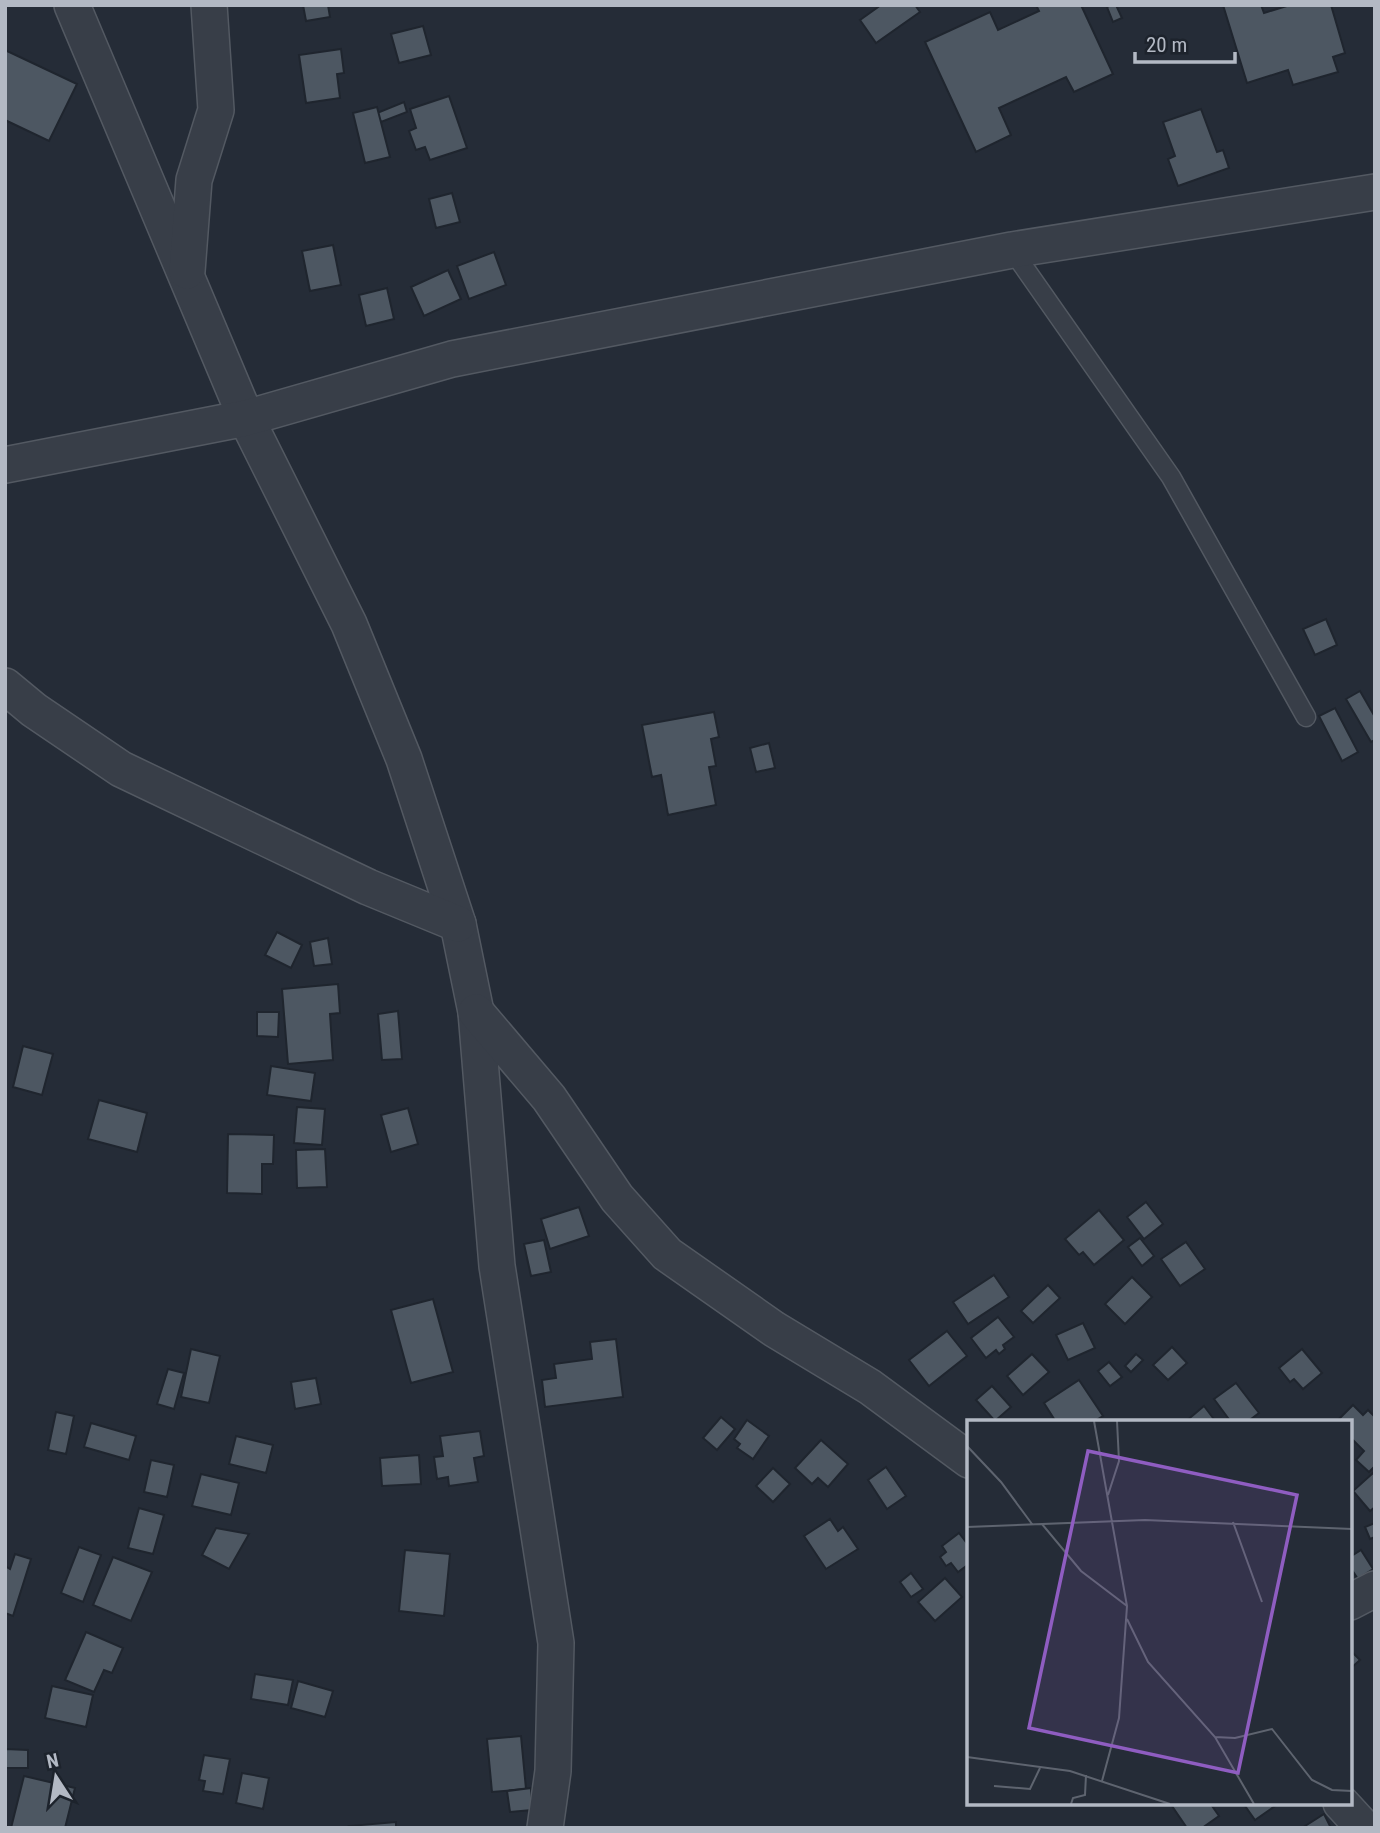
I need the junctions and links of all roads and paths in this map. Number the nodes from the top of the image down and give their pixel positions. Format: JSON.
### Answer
{"nodes":[{"id":1,"x":72,"y":5,"type":"edge"},
{"id":2,"x":209,"y":5,"type":"edge"},
{"id":3,"x":1375,"y":192,"type":"edge"},
{"id":4,"x":1012,"y":250,"type":"junction"},
{"id":5,"x":187,"y":278,"type":"junction"},
{"id":6,"x":246,"y":418,"type":"junction"},
{"id":7,"x":5,"y":465,"type":"edge"},
{"id":8,"x":5,"y":686,"type":"edge"},
{"id":9,"x":1306,"y":717,"type":"dead end"},
{"id":10,"x":458,"y":925,"type":"junction"},
{"id":11,"x":475,"y":1012,"type":"junction"},
{"id":12,"x":967,"y":1459,"type":"edge"},
{"id":13,"x":1375,"y":1589,"type":"edge"},
{"id":14,"x":1352,"y":1601,"type":"edge"},
{"id":15,"x":1343,"y":1805,"type":"edge"},
{"id":16,"x":545,"y":1828,"type":"edge"},
{"id":17,"x":1364,"y":1828,"type":"edge"}],
"edges":[{"from":1,"to":5,"type":"street"},
{"from":2,"to":5,"type":"street"},
{"from":3,"to":4,"type":"street"},
{"from":4,"to":6,"type":"street"},
{"from":4,"to":9,"type":"lane"},
{"from":5,"to":6,"type":"street"},
{"from":6,"to":7,"type":"street"},
{"from":6,"to":10,"type":"street"},
{"from":8,"to":10,"type":"street"},
{"from":10,"to":11,"type":"street"},
{"from":11,"to":12,"type":"street"},
{"from":11,"to":16,"type":"street"},
{"from":13,"to":14,"type":"street"},
{"from":15,"to":17,"type":"street"}]}
